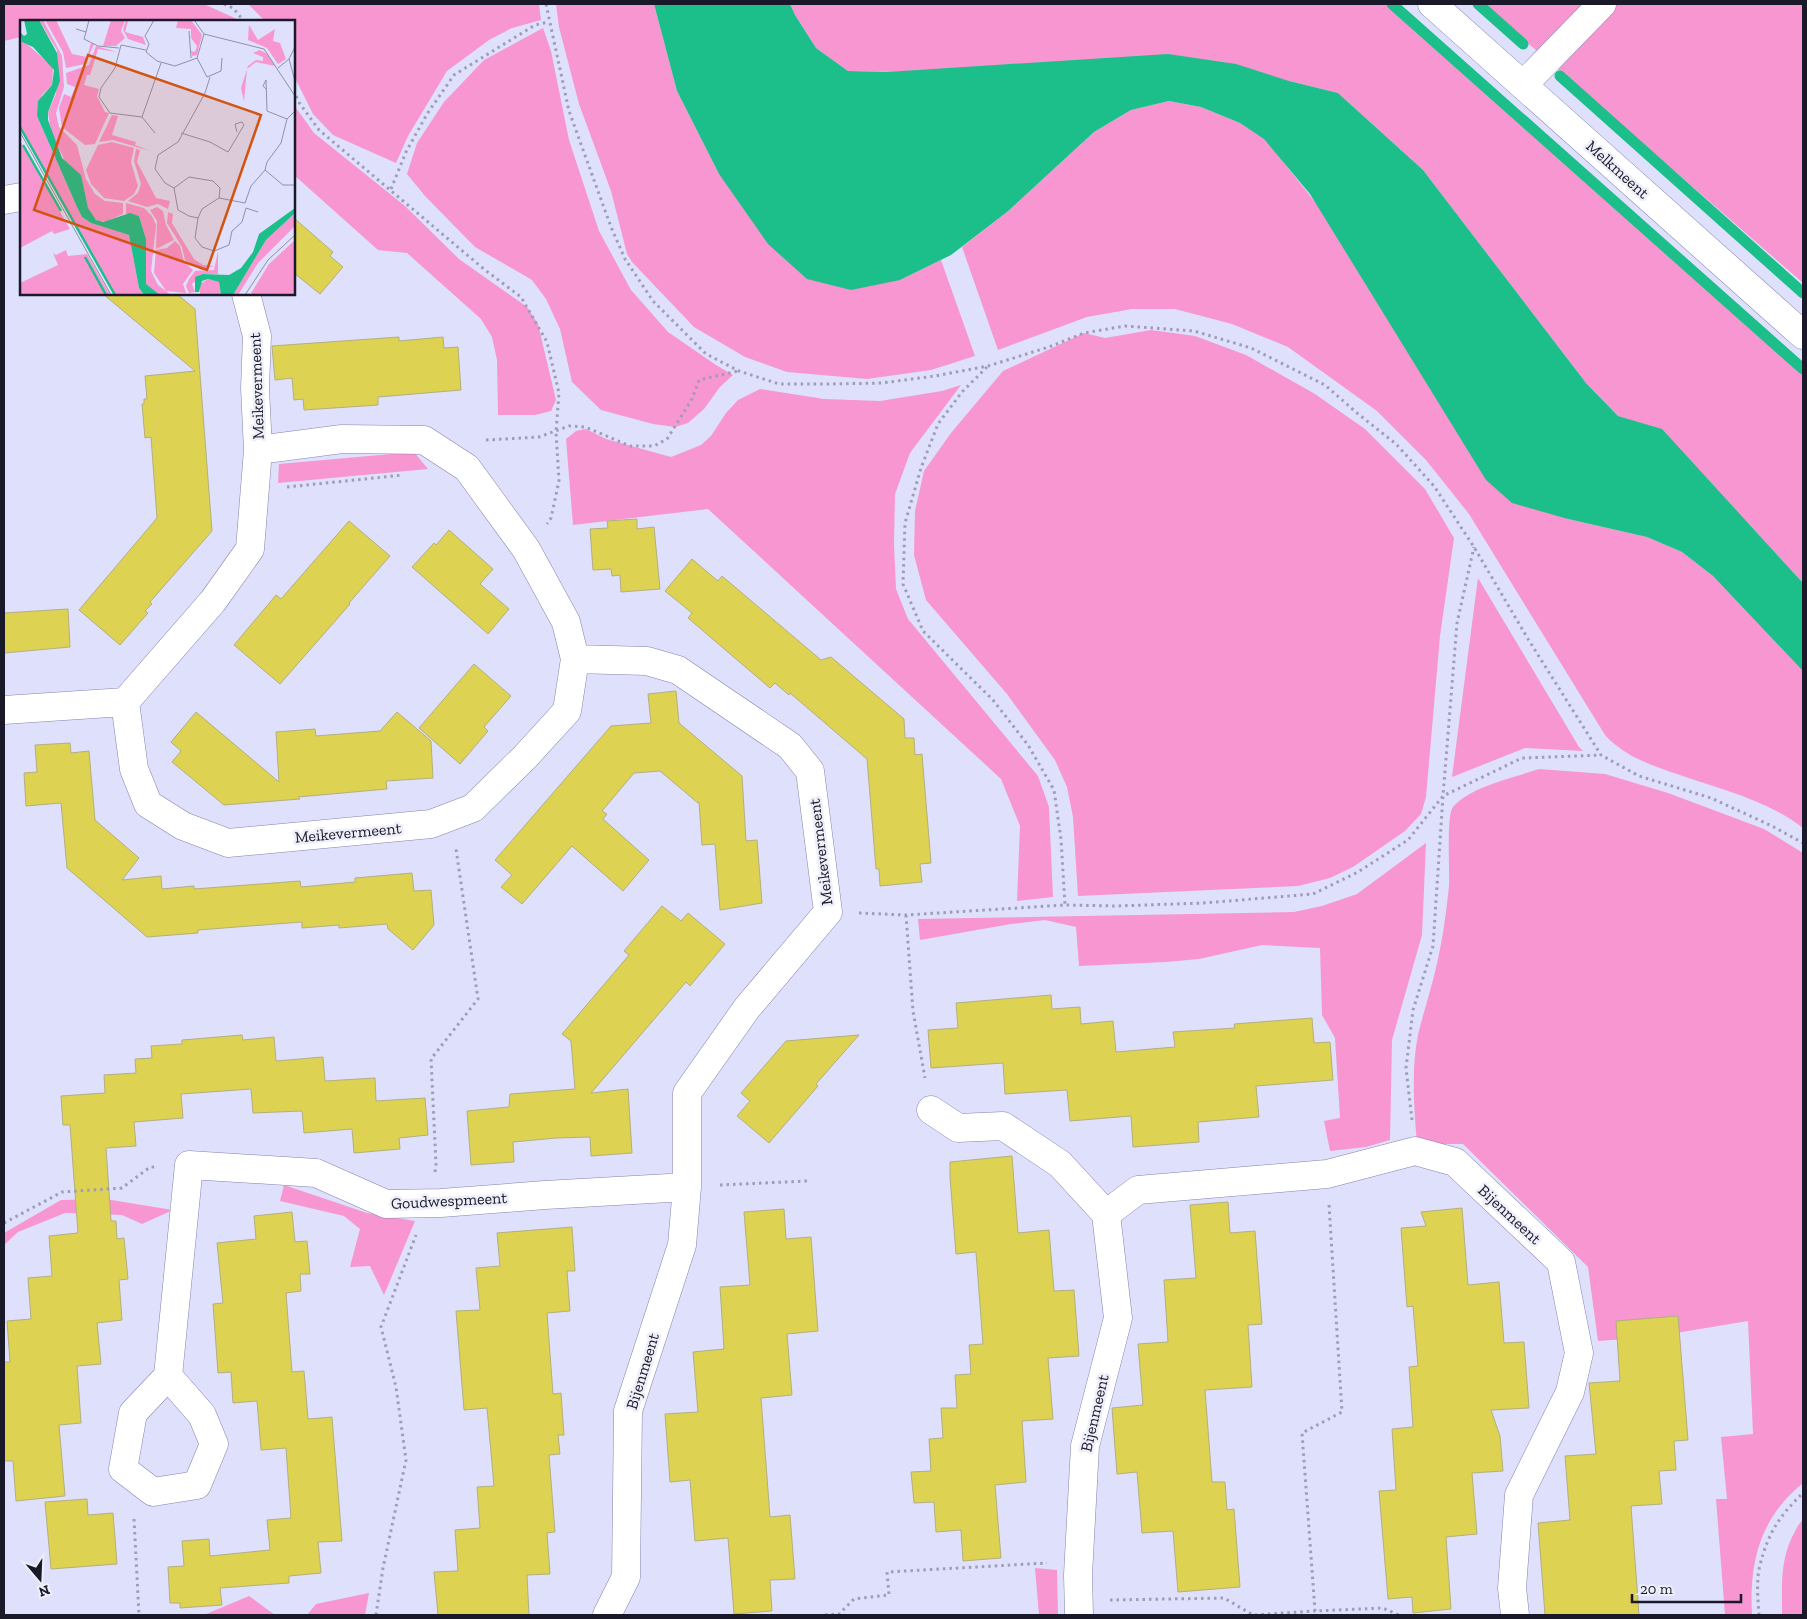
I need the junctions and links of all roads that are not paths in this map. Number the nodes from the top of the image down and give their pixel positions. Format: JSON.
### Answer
{"nodes":[{"id":1,"x":1432,"y":4,"type":"edge"},
{"id":2,"x":1602,"y":4,"type":"edge"},
{"id":3,"x":1523,"y":85,"type":"junction"},
{"id":4,"x":20,"y":197,"type":"edge"},
{"id":5,"x":4,"y":200,"type":"edge"},
{"id":6,"x":246,"y":295,"type":"edge"},
{"id":7,"x":1803,"y":335,"type":"edge"},
{"id":8,"x":258,"y":450,"type":"junction"},
{"id":9,"x":575,"y":659,"type":"junction"},
{"id":10,"x":125,"y":702,"type":"junction"},
{"id":11,"x":4,"y":710,"type":"edge"},
{"id":12,"x":931,"y":1110,"type":"road end"},
{"id":13,"x":687,"y":1187,"type":"junction"},
{"id":14,"x":1106,"y":1214,"type":"junction"},
{"id":15,"x":168,"y":1376,"type":"junction"},
{"id":16,"x":1079,"y":1608,"type":"edge"},
{"id":17,"x":607,"y":1615,"type":"edge"},
{"id":18,"x":1515,"y":1615,"type":"edge"}],
"edges":[{"from":1,"to":3,"type":"street","name":"Melkmeent"},
{"from":2,"to":3,"type":"street"},
{"from":3,"to":7,"type":"street","name":"Melkmeent"},
{"from":4,"to":5,"type":"street"},
{"from":6,"to":8,"type":"street","name":"Meikevermeent"},
{"from":8,"to":9,"type":"street","name":"Meikevermeent"},
{"from":8,"to":10,"type":"street","name":"Meikevermeent"},
{"from":9,"to":10,"type":"street","name":"Meikevermeent"},
{"from":9,"to":13,"type":"street","name":"Meikevermeent"},
{"from":10,"to":11,"type":"street"},
{"from":12,"to":14,"type":"street"},
{"from":13,"to":15,"type":"street","name":"Goudwespmeent"},
{"from":13,"to":17,"type":"street","name":"Bijenmeent"},
{"from":14,"to":16,"type":"street","name":"Bijenmeent"},
{"from":14,"to":18,"type":"street","name":"Bijenmeent"},
{"from":15,"to":15,"type":"street"}]}
